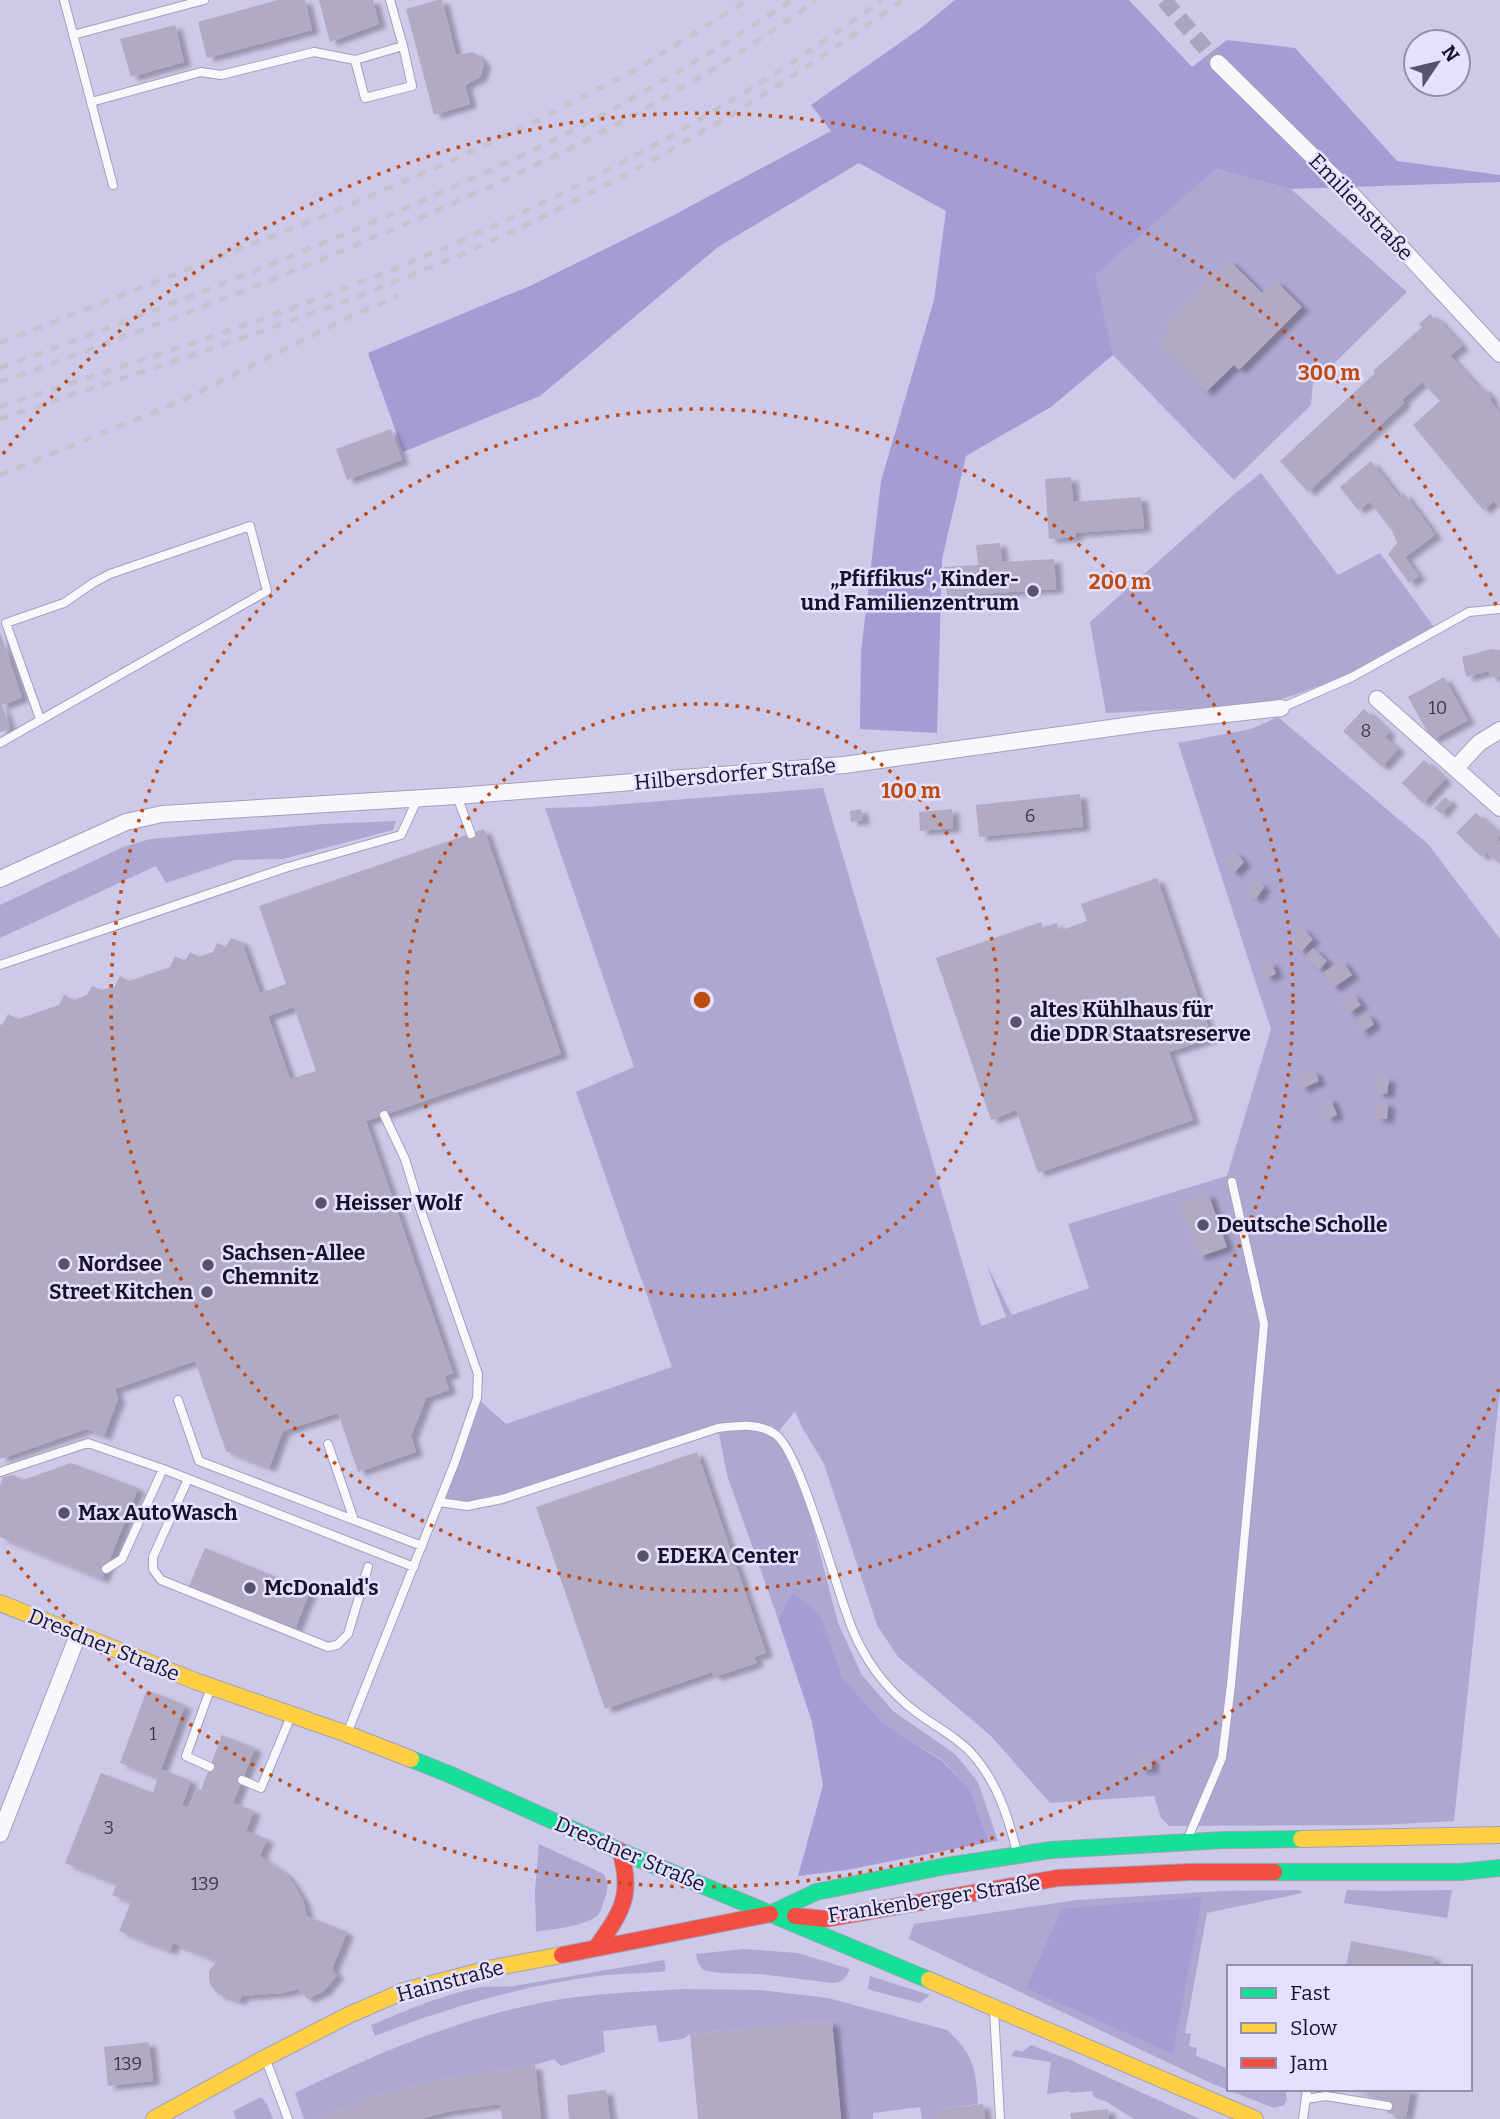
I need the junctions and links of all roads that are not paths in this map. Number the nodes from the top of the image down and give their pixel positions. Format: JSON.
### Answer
{"nodes":[{"id":1,"x":64,"y":0,"type":"edge"},
{"id":2,"x":204,"y":0,"type":"edge"},
{"id":3,"x":390,"y":0,"type":"edge"},
{"id":4,"x":73,"y":35,"type":"junction"},
{"id":5,"x":403,"y":46,"type":"junction"},
{"id":6,"x":355,"y":60,"type":"junction"},
{"id":7,"x":1218,"y":63,"type":"tunnel mouth"},
{"id":8,"x":91,"y":102,"type":"junction"},
{"id":9,"x":113,"y":185,"type":"dead end"},
{"id":10,"x":1500,"y":354,"type":"edge"},
{"id":11,"x":1500,"y":609,"type":"edge"},
{"id":12,"x":1377,"y":699,"type":"dead end"},
{"id":13,"x":1281,"y":708,"type":"joint"},
{"id":14,"x":40,"y":719,"type":"junction"},
{"id":15,"x":1500,"y":730,"type":"edge"},
{"id":16,"x":0,"y":743,"type":"edge"},
{"id":17,"x":1456,"y":768,"type":"junction"},
{"id":18,"x":457,"y":796,"type":"junction"},
{"id":19,"x":418,"y":797,"type":"junction"},
{"id":20,"x":1500,"y":808,"type":"edge"},
{"id":21,"x":471,"y":834,"type":"dead end"},
{"id":22,"x":0,"y":879,"type":"edge"},
{"id":23,"x":0,"y":965,"type":"edge"},
{"id":24,"x":384,"y":1115,"type":"dead end"},
{"id":25,"x":1232,"y":1182,"type":"dead end"},
{"id":26,"x":178,"y":1400,"type":"dead end"},
{"id":27,"x":328,"y":1444,"type":"dead end"},
{"id":28,"x":163,"y":1469,"type":"junction"},
{"id":29,"x":0,"y":1472,"type":"edge"},
{"id":30,"x":188,"y":1479,"type":"junction"},
{"id":31,"x":439,"y":1502,"type":"junction"},
{"id":32,"x":354,"y":1520,"type":"junction"},
{"id":33,"x":422,"y":1546,"type":"junction"},
{"id":34,"x":368,"y":1567,"type":"dead end"},
{"id":35,"x":414,"y":1567,"type":"junction"},
{"id":36,"x":106,"y":1569,"type":"dead end"},
{"id":37,"x":0,"y":1603,"type":"edge"},
{"id":38,"x":78,"y":1635,"type":"junction"},
{"id":39,"x":211,"y":1687,"type":"junction"},
{"id":40,"x":292,"y":1714,"type":"junction"},
{"id":41,"x":347,"y":1734,"type":"junction"},
{"id":42,"x":210,"y":1767,"type":"dead end"},
{"id":43,"x":242,"y":1780,"type":"dead end"},
{"id":44,"x":0,"y":1834,"type":"edge"},
{"id":45,"x":1500,"y":1835,"type":"edge"},
{"id":46,"x":1186,"y":1842,"type":"junction"},
{"id":47,"x":620,"y":1851,"type":"junction"},
{"id":48,"x":1017,"y":1855,"type":"junction"},
{"id":49,"x":1500,"y":1868,"type":"edge"},
{"id":50,"x":770,"y":1914,"type":"junction"},
{"id":51,"x":596,"y":1948,"type":"junction"},
{"id":52,"x":994,"y":2008,"type":"junction"},
{"id":53,"x":265,"y":2058,"type":"junction"},
{"id":54,"x":1307,"y":2091,"type":"edge"},
{"id":55,"x":1306,"y":2099,"type":"junction"},
{"id":56,"x":1388,"y":2106,"type":"dead end"},
{"id":57,"x":154,"y":2119,"type":"edge"},
{"id":58,"x":288,"y":2119,"type":"edge"},
{"id":59,"x":1000,"y":2119,"type":"edge"},
{"id":60,"x":1255,"y":2119,"type":"edge"},
{"id":61,"x":1303,"y":2119,"type":"edge"}],
"edges":[{"from":1,"to":4,"type":"lane"},
{"from":2,"to":4,"type":"lane"},
{"from":3,"to":5,"type":"lane"},
{"from":4,"to":8,"type":"lane"},
{"from":5,"to":6,"type":"lane"},
{"from":5,"to":6,"type":"lane"},
{"from":6,"to":8,"type":"lane"},
{"from":7,"to":10,"type":"street","name":"Emilienstraße"},
{"from":8,"to":9,"type":"lane"},
{"from":11,"to":13,"type":"lane","name":"Hilbersdorfer Straße"},
{"from":12,"to":17,"type":"street"},
{"from":13,"to":18,"type":"street","name":"Hilbersdorfer Straße"},
{"from":14,"to":14,"type":"lane"},
{"from":14,"to":16,"type":"lane"},
{"from":15,"to":17,"type":"street"},
{"from":17,"to":20,"type":"street"},
{"from":18,"to":19,"type":"street","name":"Hilbersdorfer Straße"},
{"from":18,"to":21,"type":"lane"},
{"from":19,"to":22,"type":"street","name":"Hilbersdorfer Straße"},
{"from":19,"to":23,"type":"lane"},
{"from":24,"to":31,"type":"lane"},
{"from":25,"to":46,"type":"lane"},
{"from":26,"to":32,"type":"lane"},
{"from":27,"to":32,"type":"lane"},
{"from":28,"to":29,"type":"lane"},
{"from":28,"to":30,"type":"lane"},
{"from":28,"to":36,"type":"lane"},
{"from":30,"to":34,"type":"lane"},
{"from":30,"to":35,"type":"lane"},
{"from":31,"to":33,"type":"lane"},
{"from":31,"to":48,"type":"lane"},
{"from":32,"to":33,"type":"lane"},
{"from":33,"to":35,"type":"lane"},
{"from":35,"to":41,"type":"lane"},
{"from":37,"to":38,"type":"main road","name":"Dresdner Straße"},
{"from":38,"to":39,"type":"main road","name":"Dresdner Straße"},
{"from":38,"to":44,"type":"street"},
{"from":39,"to":40,"type":"main road","name":"Dresdner Straße"},
{"from":39,"to":42,"type":"lane"},
{"from":40,"to":41,"type":"main road","name":"Dresdner Straße"},
{"from":40,"to":43,"type":"lane"},
{"from":41,"to":47,"type":"main road","name":"Dresdner Straße"},
{"from":45,"to":46,"type":"main road","name":"Frankenberger Straße"},
{"from":46,"to":48,"type":"main road","name":"Frankenberger Straße"},
{"from":47,"to":50,"type":"main road","name":"Dresdner Straße"},
{"from":47,"to":51,"type":"main road"},
{"from":48,"to":50,"type":"main road","name":"Frankenberger Straße"},
{"from":49,"to":50,"type":"main road","name":"Frankenberger Straße"},
{"from":50,"to":51,"type":"main road","name":"Hainstraße"},
{"from":50,"to":52,"type":"main road","name":"Dresdner Straße"},
{"from":51,"to":53,"type":"main road","name":"Hainstraße"},
{"from":52,"to":59,"type":"lane"},
{"from":52,"to":60,"type":"main road","name":"Dresdner Straße"},
{"from":53,"to":57,"type":"main road","name":"Hainstraße"},
{"from":53,"to":58,"type":"lane"},
{"from":54,"to":55,"type":"lane"},
{"from":55,"to":56,"type":"lane"},
{"from":55,"to":61,"type":"lane"}]}
